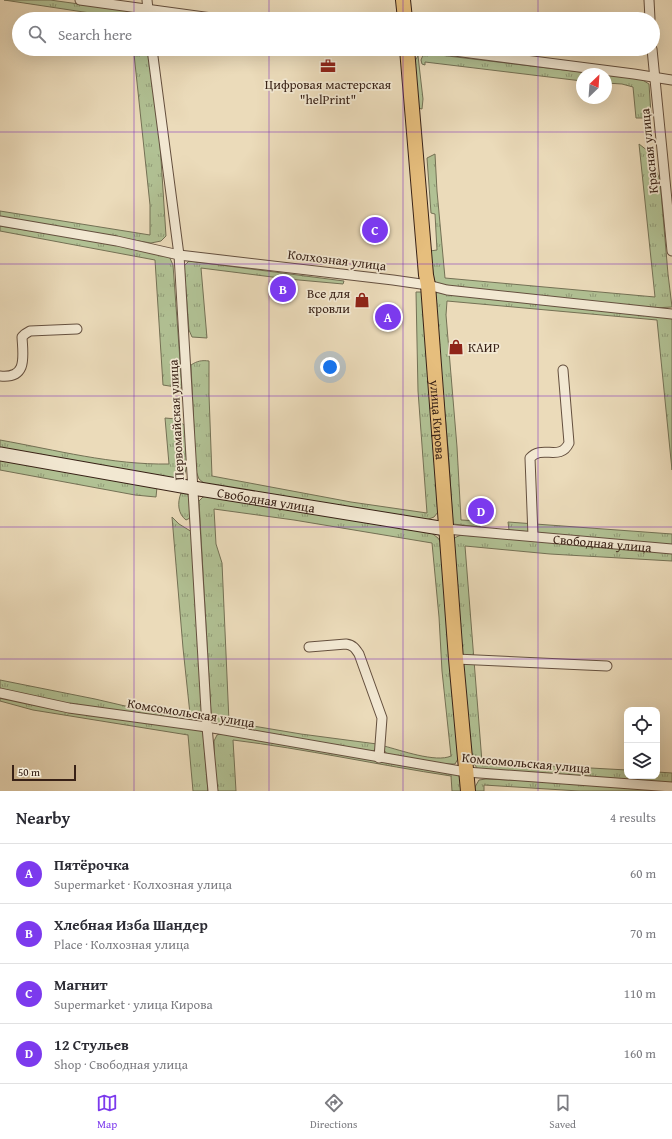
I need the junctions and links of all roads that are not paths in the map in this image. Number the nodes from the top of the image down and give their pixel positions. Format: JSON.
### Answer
{"nodes":[{"id":1,"x":80,"y":0,"type":"edge"},
{"id":2,"x":147,"y":0,"type":"edge"},
{"id":3,"x":403,"y":0,"type":"edge"},
{"id":4,"x":649,"y":0,"type":"edge"},
{"id":5,"x":138,"y":12,"type":"edge"},
{"id":6,"x":148,"y":12,"type":"edge"},
{"id":7,"x":404,"y":12,"type":"edge"},
{"id":8,"x":650,"y":12,"type":"edge"},
{"id":9,"x":153,"y":56,"type":"edge"},
{"id":10,"x":408,"y":56,"type":"edge"},
{"id":11,"x":493,"y":56,"type":"edge"},
{"id":12,"x":653,"y":56,"type":"edge"},
{"id":13,"x":655,"y":77,"type":"junction"},
{"id":14,"x":672,"y":80,"type":"edge"},
{"id":15,"x":0,"y":221,"type":"edge"},
{"id":16,"x":672,"y":251,"type":"edge"},
{"id":17,"x":179,"y":255,"type":"junction"},
{"id":18,"x":428,"y":285,"type":"junction"},
{"id":19,"x":672,"y":314,"type":"edge"},
{"id":20,"x":77,"y":329,"type":"dead end"},
{"id":21,"x":563,"y":370,"type":"dead end"},
{"id":22,"x":0,"y":376,"type":"edge"},
{"id":23,"x":0,"y":454,"type":"edge"},
{"id":24,"x":193,"y":488,"type":"junction"},
{"id":25,"x":446,"y":529,"type":"junction"},
{"id":26,"x":533,"y":536,"type":"junction"},
{"id":27,"x":672,"y":549,"type":"edge"},
{"id":28,"x":309,"y":647,"type":"dead end"},
{"id":29,"x":456,"y":658,"type":"junction"},
{"id":30,"x":607,"y":666,"type":"dead end"},
{"id":31,"x":0,"y":692,"type":"edge"},
{"id":32,"x":207,"y":727,"type":"junction"},
{"id":33,"x":379,"y":758,"type":"junction"},
{"id":34,"x":466,"y":772,"type":"junction"},
{"id":35,"x":672,"y":787,"type":"edge"},
{"id":36,"x":213,"y":791,"type":"edge"},
{"id":37,"x":468,"y":791,"type":"edge"}],
"edges":[{"from":1,"to":5,"type":"street"},
{"from":2,"to":6,"type":"street"},
{"from":3,"to":7,"type":"main road"},
{"from":4,"to":8,"type":"street"},
{"from":9,"to":17,"type":"street","name":"Первомайская улица"},
{"from":10,"to":18,"type":"main road","name":"улица Кирова"},
{"from":11,"to":13,"type":"street"},
{"from":12,"to":13,"type":"street","name":"Красная улица"},
{"from":13,"to":14,"type":"street"},
{"from":13,"to":16,"type":"street","name":"Красная улица"},
{"from":15,"to":17,"type":"street","name":"Колхозная улица"},
{"from":17,"to":18,"type":"street","name":"Колхозная улица"},
{"from":17,"to":24,"type":"street","name":"Первомайская улица"},
{"from":18,"to":19,"type":"street","name":"Колхозная улица"},
{"from":18,"to":25,"type":"main road","name":"улица Кирова"},
{"from":20,"to":22,"type":"street"},
{"from":21,"to":26,"type":"street"},
{"from":23,"to":24,"type":"street","name":"Свободная улица"},
{"from":24,"to":25,"type":"street","name":"Свободная улица"},
{"from":24,"to":32,"type":"street","name":"Первомайская улица"},
{"from":25,"to":26,"type":"street","name":"Свободная улица"},
{"from":25,"to":29,"type":"main road","name":"улица Кирова"},
{"from":26,"to":27,"type":"street","name":"Свободная улица"},
{"from":28,"to":33,"type":"street"},
{"from":29,"to":30,"type":"street"},
{"from":29,"to":34,"type":"main road","name":"улица Кирова"},
{"from":31,"to":32,"type":"street","name":"Комсомольская улица"},
{"from":32,"to":33,"type":"street","name":"Комсомольская улица"},
{"from":32,"to":36,"type":"street","name":"Первомайская улица"},
{"from":33,"to":34,"type":"street","name":"Комсомольская улица"},
{"from":34,"to":35,"type":"street","name":"Комсомольская улица"},
{"from":34,"to":37,"type":"main road","name":"улица Кирова"}]}
